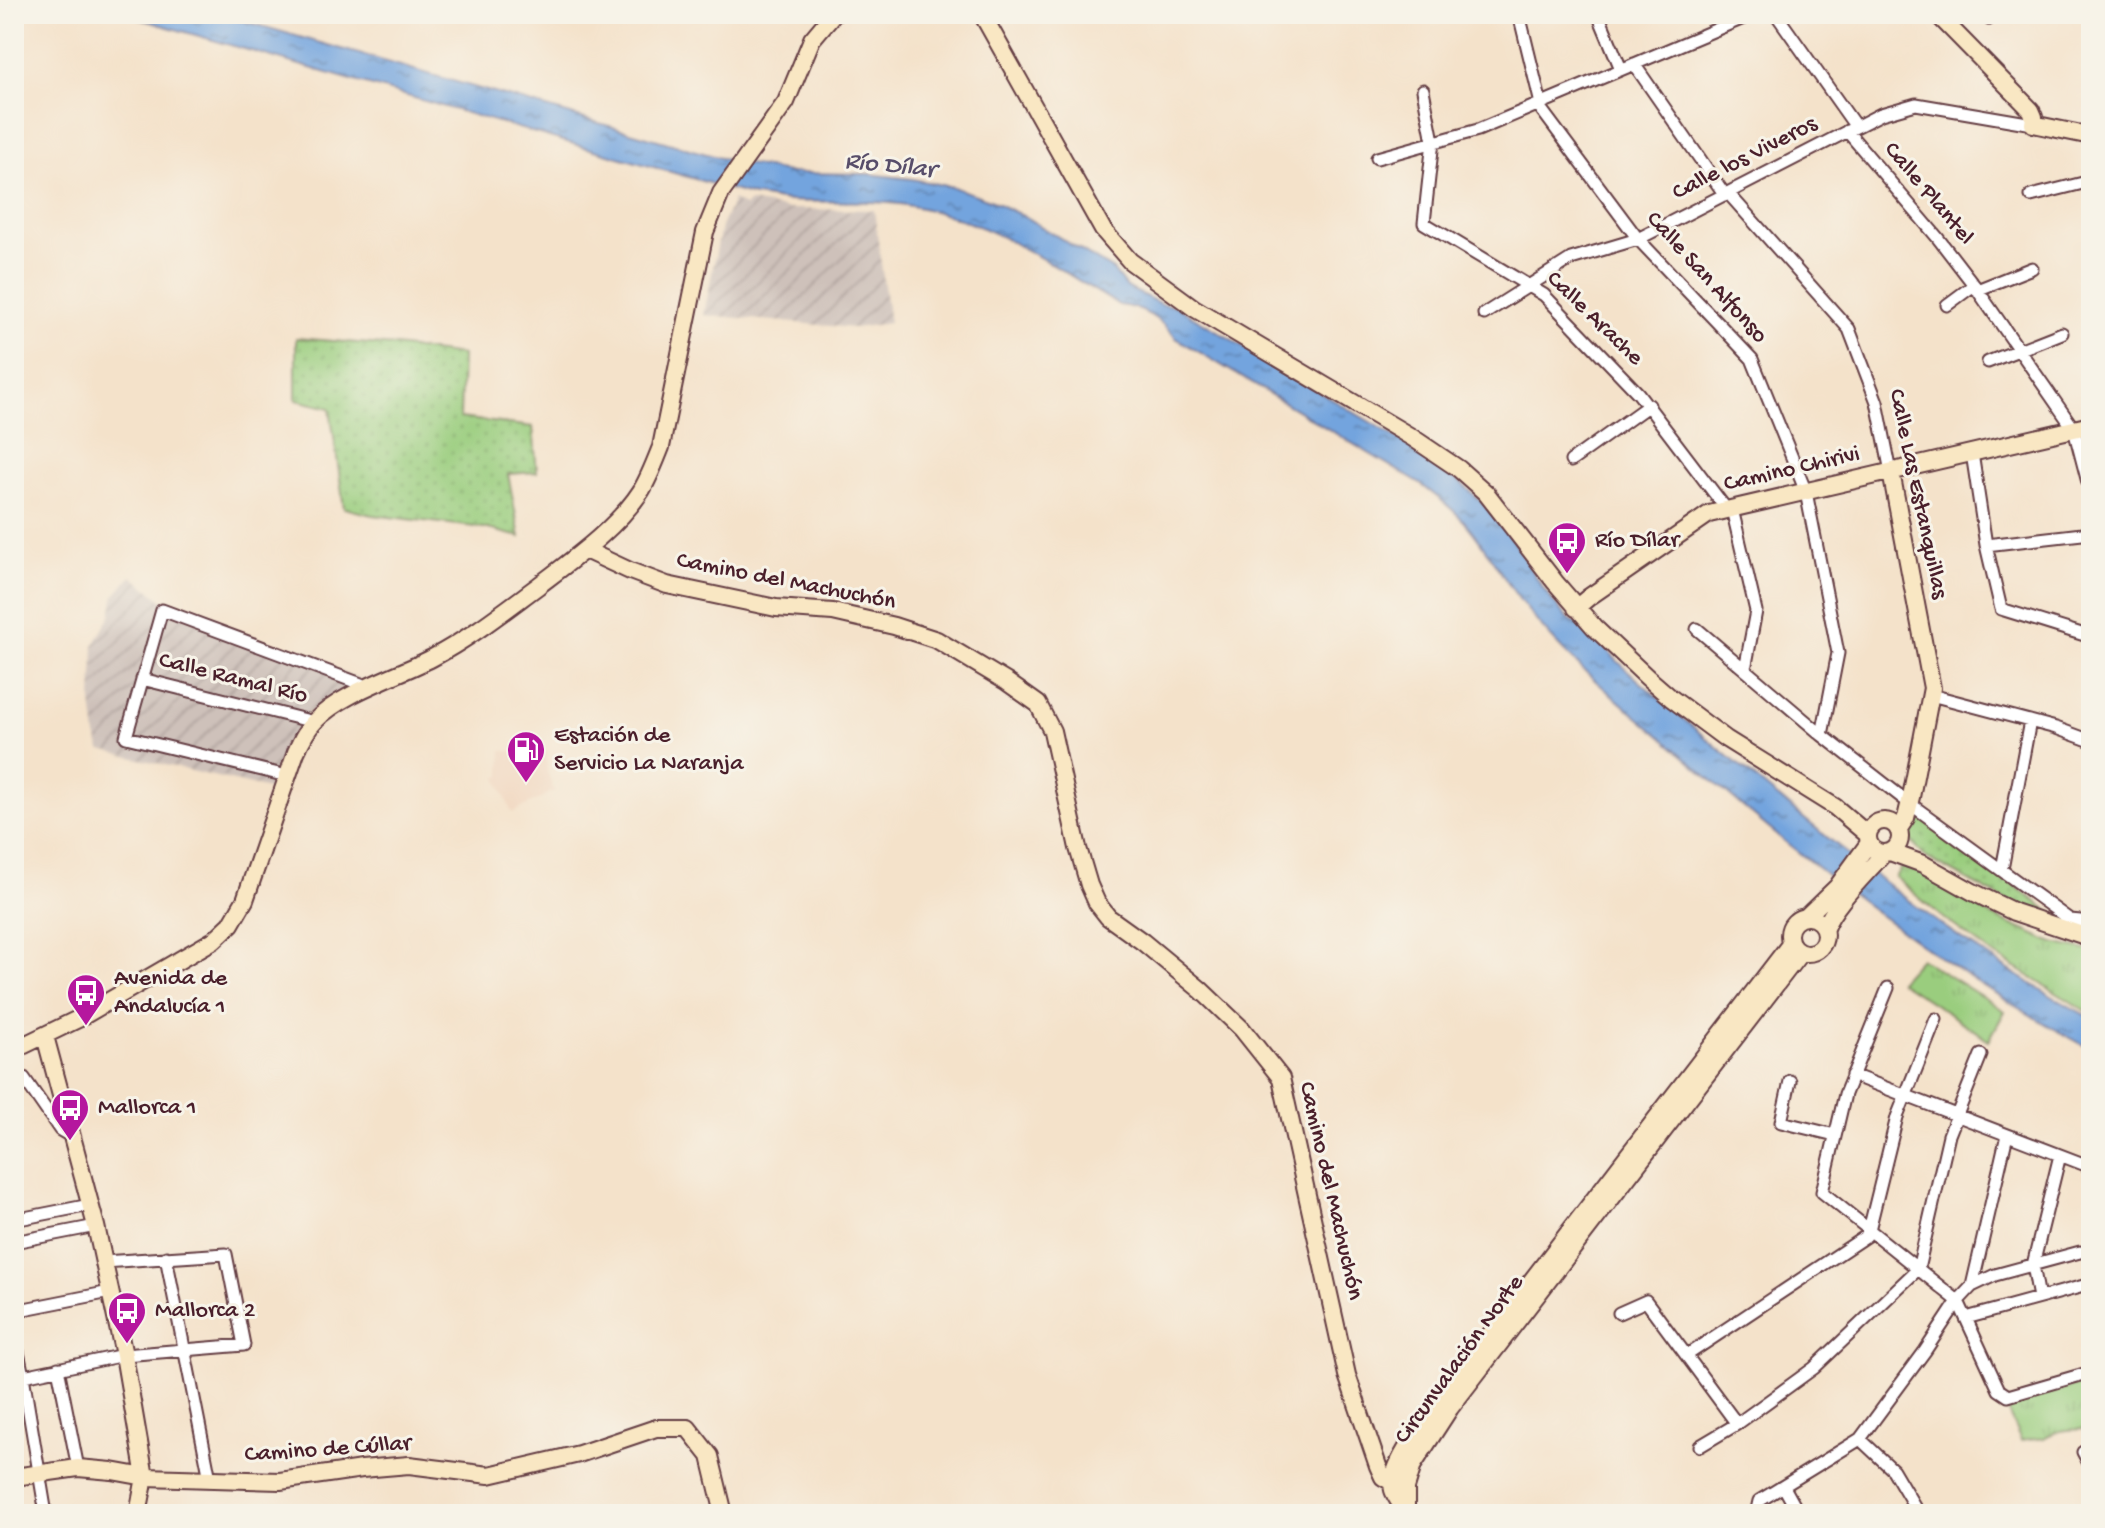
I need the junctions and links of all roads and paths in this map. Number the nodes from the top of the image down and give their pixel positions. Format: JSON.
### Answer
{"nodes":[{"id":1,"x":833,"y":14,"type":"edge"},
{"id":2,"x":982,"y":14,"type":"edge"},
{"id":3,"x":1519,"y":14,"type":"edge"},
{"id":4,"x":1598,"y":14,"type":"edge"},
{"id":5,"x":1753,"y":14,"type":"edge"},
{"id":6,"x":1776,"y":14,"type":"edge"},
{"id":7,"x":1937,"y":14,"type":"edge"},
{"id":8,"x":1634,"y":64,"type":"junction"},
{"id":9,"x":1621,"y":69,"type":"junction"},
{"id":10,"x":1423,"y":90,"type":"dead end"},
{"id":11,"x":1539,"y":104,"type":"junction"},
{"id":12,"x":2033,"y":124,"type":"junction"},
{"id":13,"x":1851,"y":129,"type":"junction"},
{"id":14,"x":2091,"y":136,"type":"edge"},
{"id":15,"x":1433,"y":141,"type":"junction"},
{"id":16,"x":1377,"y":158,"type":"dead end"},
{"id":17,"x":2091,"y":181,"type":"edge"},
{"id":18,"x":1726,"y":194,"type":"junction"},
{"id":19,"x":2031,"y":196,"type":"dead end"},
{"id":20,"x":1638,"y":239,"type":"junction"},
{"id":21,"x":2032,"y":268,"type":"dead end"},
{"id":22,"x":1529,"y":285,"type":"junction"},
{"id":23,"x":1976,"y":287,"type":"junction"},
{"id":24,"x":1947,"y":305,"type":"dead end"},
{"id":25,"x":1484,"y":314,"type":"dead end"},
{"id":26,"x":2062,"y":333,"type":"dead end"},
{"id":27,"x":2019,"y":351,"type":"junction"},
{"id":28,"x":1988,"y":362,"type":"dead end"},
{"id":29,"x":1649,"y":405,"type":"junction"},
{"id":30,"x":2091,"y":425,"type":"edge"},
{"id":31,"x":2074,"y":429,"type":"junction"},
{"id":32,"x":1972,"y":453,"type":"junction"},
{"id":33,"x":1571,"y":461,"type":"dead end"},
{"id":34,"x":1891,"y":472,"type":"junction"},
{"id":35,"x":1806,"y":492,"type":"junction"},
{"id":36,"x":2091,"y":494,"type":"edge"},
{"id":37,"x":1729,"y":510,"type":"junction"},
{"id":38,"x":2091,"y":533,"type":"edge"},
{"id":39,"x":1986,"y":545,"type":"junction"},
{"id":40,"x":585,"y":550,"type":"junction"},
{"id":41,"x":1576,"y":608,"type":"junction"},
{"id":42,"x":1697,"y":629,"type":"dead end"},
{"id":43,"x":2091,"y":637,"type":"edge"},
{"id":44,"x":1743,"y":668,"type":"junction"},
{"id":45,"x":142,"y":679,"type":"junction"},
{"id":46,"x":364,"y":690,"type":"junction"},
{"id":47,"x":1931,"y":695,"type":"junction"},
{"id":48,"x":2030,"y":721,"type":"junction"},
{"id":49,"x":314,"y":722,"type":"junction"},
{"id":50,"x":1822,"y":735,"type":"junction"},
{"id":51,"x":2091,"y":741,"type":"edge"},
{"id":52,"x":287,"y":776,"type":"junction"},
{"id":53,"x":1909,"y":803,"type":"junction"},
{"id":54,"x":1883,"y":831,"type":"junction"},
{"id":55,"x":1887,"y":852,"type":"junction"},
{"id":56,"x":1923,"y":864,"type":"junction"},
{"id":57,"x":1862,"y":866,"type":"junction"},
{"id":58,"x":1999,"y":868,"type":"junction"},
{"id":59,"x":1842,"y":891,"type":"junction"},
{"id":60,"x":1807,"y":916,"type":"junction"},
{"id":61,"x":2091,"y":922,"type":"edge"},
{"id":62,"x":1825,"y":928,"type":"junction"},
{"id":63,"x":2091,"y":938,"type":"edge"},
{"id":64,"x":1796,"y":948,"type":"junction"},
{"id":65,"x":1888,"y":988,"type":"dead end"},
{"id":66,"x":1936,"y":1019,"type":"dead end"},
{"id":67,"x":45,"y":1036,"type":"junction"},
{"id":68,"x":14,"y":1050,"type":"edge"},
{"id":69,"x":1981,"y":1055,"type":"dead end"},
{"id":70,"x":1852,"y":1075,"type":"junction"},
{"id":71,"x":24,"y":1078,"type":"dead end"},
{"id":72,"x":1790,"y":1081,"type":"dead end"},
{"id":73,"x":1905,"y":1096,"type":"junction"},
{"id":74,"x":1957,"y":1115,"type":"junction"},
{"id":75,"x":1835,"y":1135,"type":"junction"},
{"id":76,"x":2007,"y":1135,"type":"junction"},
{"id":77,"x":72,"y":1137,"type":"junction"},
{"id":78,"x":2060,"y":1155,"type":"junction"},
{"id":79,"x":2091,"y":1167,"type":"edge"},
{"id":80,"x":90,"y":1205,"type":"junction"},
{"id":81,"x":14,"y":1220,"type":"edge"},
{"id":82,"x":96,"y":1226,"type":"junction"},
{"id":83,"x":1869,"y":1230,"type":"junction"},
{"id":84,"x":14,"y":1242,"type":"edge"},
{"id":85,"x":2080,"y":1252,"type":"dead end"},
{"id":86,"x":166,"y":1257,"type":"junction"},
{"id":87,"x":103,"y":1262,"type":"junction"},
{"id":88,"x":2033,"y":1265,"type":"junction"},
{"id":89,"x":1918,"y":1269,"type":"junction"},
{"id":90,"x":2091,"y":1284,"type":"edge"},
{"id":91,"x":1972,"y":1286,"type":"junction"},
{"id":92,"x":110,"y":1292,"type":"junction"},
{"id":93,"x":2039,"y":1298,"type":"junction"},
{"id":94,"x":1958,"y":1301,"type":"junction"},
{"id":95,"x":14,"y":1311,"type":"edge"},
{"id":96,"x":1619,"y":1313,"type":"dead end"},
{"id":97,"x":1966,"y":1318,"type":"junction"},
{"id":98,"x":14,"y":1333,"type":"edge"},
{"id":99,"x":185,"y":1350,"type":"junction"},
{"id":100,"x":124,"y":1355,"type":"junction"},
{"id":101,"x":1687,"y":1355,"type":"junction"},
{"id":102,"x":58,"y":1368,"type":"junction"},
{"id":103,"x":2091,"y":1372,"type":"edge"},
{"id":104,"x":19,"y":1377,"type":"edge"},
{"id":105,"x":1737,"y":1424,"type":"junction"},
{"id":106,"x":1860,"y":1439,"type":"junction"},
{"id":107,"x":1700,"y":1446,"type":"dead end"},
{"id":108,"x":2083,"y":1452,"type":"dead end"},
{"id":109,"x":1413,"y":1465,"type":"junction"},
{"id":110,"x":2091,"y":1467,"type":"edge"},
{"id":111,"x":78,"y":1468,"type":"junction"},
{"id":112,"x":40,"y":1473,"type":"junction"},
{"id":113,"x":14,"y":1477,"type":"edge"},
{"id":114,"x":145,"y":1477,"type":"junction"},
{"id":115,"x":210,"y":1479,"type":"junction"},
{"id":116,"x":1392,"y":1482,"type":"junction"},
{"id":117,"x":1784,"y":1487,"type":"junction"},
{"id":118,"x":1406,"y":1513,"type":"edge"},
{"id":119,"x":46,"y":1514,"type":"edge"},
{"id":120,"x":138,"y":1514,"type":"edge"},
{"id":121,"x":724,"y":1514,"type":"edge"},
{"id":122,"x":1756,"y":1514,"type":"edge"},
{"id":123,"x":1799,"y":1514,"type":"edge"},
{"id":124,"x":1919,"y":1514,"type":"edge"}],
"edges":[{"from":1,"to":40,"type":"street"},
{"from":2,"to":41,"type":"street"},
{"from":3,"to":11,"type":"street","name":"Calle San Alfonso"},
{"from":4,"to":9,"type":"street"},
{"from":5,"to":8,"type":"street"},
{"from":6,"to":13,"type":"street","name":"Calle los Viveros"},
{"from":7,"to":12,"type":"street"},
{"from":8,"to":9,"type":"street"},
{"from":8,"to":18,"type":"street","name":"Calle Las Estanquillas"},
{"from":9,"to":11,"type":"street"},
{"from":10,"to":15,"type":"street","name":"Calle Arache"},
{"from":11,"to":15,"type":"street"},
{"from":11,"to":20,"type":"street","name":"Calle San Alfonso"},
{"from":12,"to":13,"type":"street","name":"Calle los Viveros"},
{"from":12,"to":14,"type":"street"},
{"from":13,"to":18,"type":"street","name":"Calle los Viveros"},
{"from":13,"to":23,"type":"street","name":"Calle Plantel"},
{"from":15,"to":16,"type":"street"},
{"from":15,"to":22,"type":"street","name":"Calle Arache"},
{"from":17,"to":19,"type":"street"},
{"from":18,"to":20,"type":"street","name":"Calle los Viveros"},
{"from":18,"to":34,"type":"street","name":"Calle Las Estanquillas"},
{"from":20,"to":22,"type":"street","name":"Calle los Viveros"},
{"from":20,"to":35,"type":"street","name":"Calle San Alfonso"},
{"from":21,"to":23,"type":"street"},
{"from":22,"to":25,"type":"street","name":"Calle los Viveros"},
{"from":22,"to":29,"type":"street","name":"Calle Arache"},
{"from":23,"to":24,"type":"street"},
{"from":23,"to":27,"type":"street","name":"Calle Plantel"},
{"from":26,"to":27,"type":"street"},
{"from":27,"to":28,"type":"street"},
{"from":27,"to":31,"type":"street","name":"Calle Plantel"},
{"from":29,"to":33,"type":"street"},
{"from":29,"to":37,"type":"street","name":"Calle Arache"},
{"from":30,"to":31,"type":"street","name":"Camino Chirivi"},
{"from":31,"to":32,"type":"street","name":"Camino Chirivi"},
{"from":31,"to":36,"type":"street"},
{"from":32,"to":34,"type":"street","name":"Camino Chirivi"},
{"from":32,"to":39,"type":"street"},
{"from":34,"to":35,"type":"street","name":"Camino Chirivi"},
{"from":34,"to":47,"type":"street","name":"Calle Las Estanquillas"},
{"from":35,"to":37,"type":"street","name":"Camino Chirivi"},
{"from":35,"to":50,"type":"street","name":"Calle San Alfonso"},
{"from":37,"to":41,"type":"street","name":"Camino Chirivi"},
{"from":37,"to":44,"type":"street","name":"Calle Arache"},
{"from":38,"to":39,"type":"street"},
{"from":39,"to":43,"type":"street"},
{"from":40,"to":46,"type":"street"},
{"from":40,"to":116,"type":"street","name":"Camino del Machuchón"},
{"from":41,"to":54,"type":"street"},
{"from":42,"to":44,"type":"street"},
{"from":44,"to":50,"type":"street"},
{"from":45,"to":46,"type":"street"},
{"from":45,"to":49,"type":"street","name":"Calle Ramal Río"},
{"from":45,"to":52,"type":"street"},
{"from":46,"to":49,"type":"street"},
{"from":47,"to":48,"type":"street"},
{"from":47,"to":53,"type":"street","name":"Calle Las Estanquillas"},
{"from":48,"to":51,"type":"street"},
{"from":48,"to":58,"type":"street"},
{"from":49,"to":52,"type":"street"},
{"from":50,"to":53,"type":"street"},
{"from":52,"to":67,"type":"street"},
{"from":53,"to":54,"type":"street","name":"Calle Las Estanquillas"},
{"from":53,"to":58,"type":"street"},
{"from":54,"to":55,"type":"street"},
{"from":54,"to":56,"type":"street"},
{"from":54,"to":57,"type":"street"},
{"from":55,"to":56,"type":"street"},
{"from":55,"to":57,"type":"street"},
{"from":56,"to":63,"type":"street"},
{"from":57,"to":59,"type":"street"},
{"from":58,"to":61,"type":"street"},
{"from":59,"to":60,"type":"street"},
{"from":59,"to":62,"type":"street"},
{"from":60,"to":62,"type":"street"},
{"from":60,"to":64,"type":"street"},
{"from":62,"to":64,"type":"street"},
{"from":64,"to":109,"type":"street","name":"Circunvalación Norte"},
{"from":64,"to":116,"type":"street","name":"Circunvalación Norte"},
{"from":65,"to":70,"type":"street"},
{"from":66,"to":73,"type":"street"},
{"from":67,"to":68,"type":"street"},
{"from":67,"to":77,"type":"street"},
{"from":69,"to":74,"type":"street"},
{"from":70,"to":73,"type":"street"},
{"from":70,"to":75,"type":"street"},
{"from":71,"to":77,"type":"street"},
{"from":72,"to":75,"type":"street"},
{"from":73,"to":74,"type":"street"},
{"from":73,"to":83,"type":"street"},
{"from":74,"to":76,"type":"street"},
{"from":74,"to":89,"type":"street"},
{"from":75,"to":83,"type":"street"},
{"from":76,"to":78,"type":"street"},
{"from":76,"to":91,"type":"street"},
{"from":77,"to":80,"type":"street"},
{"from":78,"to":79,"type":"street"},
{"from":78,"to":88,"type":"street"},
{"from":80,"to":81,"type":"street"},
{"from":80,"to":82,"type":"street"},
{"from":82,"to":84,"type":"street"},
{"from":82,"to":87,"type":"street"},
{"from":83,"to":89,"type":"street"},
{"from":83,"to":101,"type":"street"},
{"from":85,"to":88,"type":"street"},
{"from":86,"to":87,"type":"street"},
{"from":86,"to":99,"type":"street"},
{"from":86,"to":99,"type":"street"},
{"from":87,"to":92,"type":"street"},
{"from":88,"to":91,"type":"street"},
{"from":88,"to":93,"type":"street"},
{"from":89,"to":94,"type":"street"},
{"from":89,"to":105,"type":"street"},
{"from":90,"to":93,"type":"street"},
{"from":91,"to":94,"type":"street"},
{"from":92,"to":95,"type":"street"},
{"from":92,"to":100,"type":"street"},
{"from":93,"to":97,"type":"street"},
{"from":94,"to":97,"type":"street"},
{"from":94,"to":106,"type":"street"},
{"from":96,"to":101,"type":"street"},
{"from":97,"to":103,"type":"street"},
{"from":98,"to":104,"type":"street"},
{"from":99,"to":100,"type":"street"},
{"from":99,"to":115,"type":"street"},
{"from":100,"to":102,"type":"street"},
{"from":100,"to":114,"type":"street"},
{"from":101,"to":105,"type":"street"},
{"from":102,"to":104,"type":"street"},
{"from":102,"to":111,"type":"street"},
{"from":104,"to":112,"type":"street"},
{"from":105,"to":107,"type":"street"},
{"from":106,"to":117,"type":"street"},
{"from":106,"to":124,"type":"street"},
{"from":108,"to":110,"type":"street"},
{"from":109,"to":116,"type":"street"},
{"from":109,"to":118,"type":"street","name":"Circunvalación Norte"},
{"from":111,"to":112,"type":"street","name":"Camino de Cúllar"},
{"from":111,"to":114,"type":"street","name":"Camino de Cúllar"},
{"from":112,"to":113,"type":"street","name":"Camino de Cúllar"},
{"from":112,"to":119,"type":"street"},
{"from":114,"to":115,"type":"street","name":"Camino de Cúllar"},
{"from":114,"to":120,"type":"street"},
{"from":115,"to":121,"type":"street","name":"Camino de Cúllar"},
{"from":116,"to":118,"type":"street","name":"Circunvalación Norte"},
{"from":117,"to":122,"type":"street"},
{"from":117,"to":123,"type":"street"}]}
